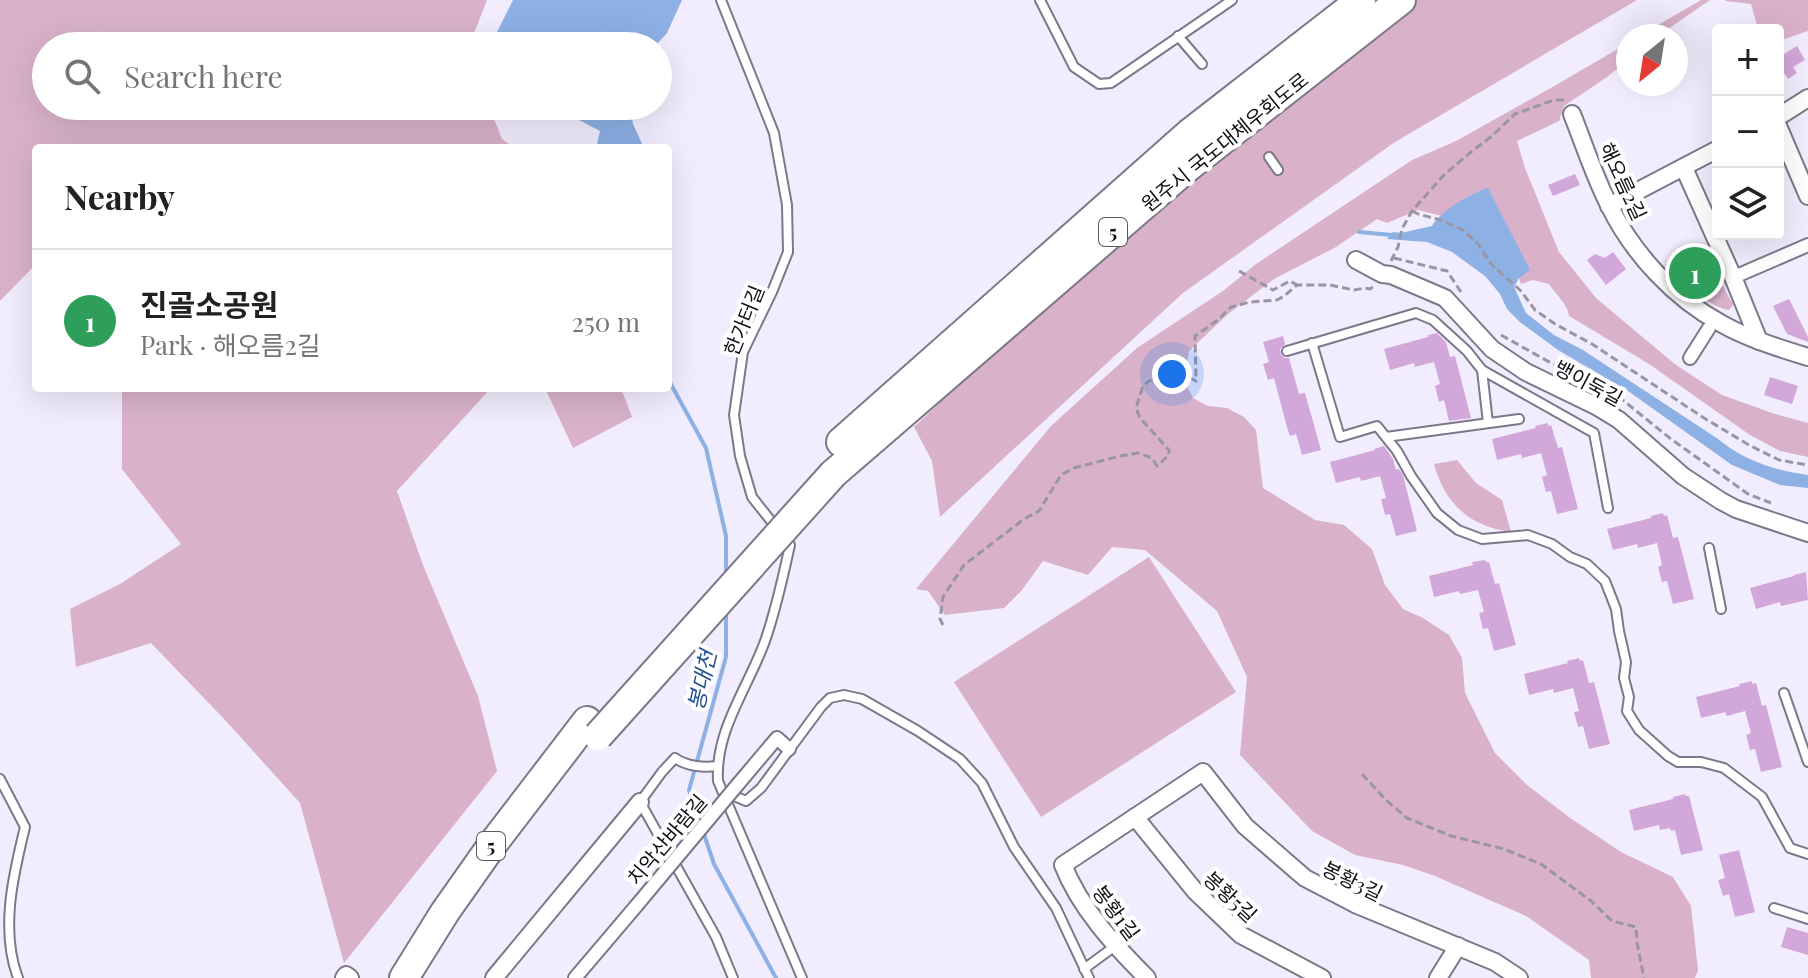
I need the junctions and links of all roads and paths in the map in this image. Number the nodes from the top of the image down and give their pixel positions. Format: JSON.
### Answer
{"nodes":[{"id":1,"x":721,"y":0,"type":"edge"},
{"id":2,"x":1040,"y":0,"type":"edge"},
{"id":3,"x":1232,"y":0,"type":"edge"},
{"id":4,"x":1361,"y":0,"type":"edge"},
{"id":5,"x":1401,"y":0,"type":"edge"},
{"id":6,"x":1178,"y":36,"type":"junction"},
{"id":7,"x":1202,"y":64,"type":"dead end"},
{"id":8,"x":1808,"y":98,"type":"edge"},
{"id":9,"x":1554,"y":100,"type":"dead end"},
{"id":10,"x":1784,"y":113,"type":"edge"},
{"id":11,"x":1572,"y":114,"type":"dead end"},
{"id":12,"x":1784,"y":140,"type":"edge"},
{"id":13,"x":1712,"y":152,"type":"edge"},
{"id":14,"x":1269,"y":157,"type":"dead end"},
{"id":15,"x":1684,"y":168,"type":"junction"},
{"id":16,"x":1278,"y":170,"type":"dead end"},
{"id":17,"x":1808,"y":196,"type":"edge"},
{"id":18,"x":1609,"y":206,"type":"junction"},
{"id":19,"x":1412,"y":211,"type":"junction"},
{"id":20,"x":1808,"y":245,"type":"edge"},
{"id":21,"x":1398,"y":247,"type":"dead end"},
{"id":22,"x":1356,"y":260,"type":"dead end"},
{"id":23,"x":1239,"y":271,"type":"dead end"},
{"id":24,"x":1741,"y":274,"type":"dead end"},
{"id":25,"x":1376,"y":284,"type":"dead end"},
{"id":26,"x":1297,"y":285,"type":"junction"},
{"id":27,"x":1746,"y":309,"type":"junction"},
{"id":28,"x":1729,"y":327,"type":"junction"},
{"id":29,"x":1709,"y":328,"type":"dead end"},
{"id":30,"x":1759,"y":341,"type":"junction"},
{"id":31,"x":1312,"y":343,"type":"junction"},
{"id":32,"x":1287,"y":351,"type":"dead end"},
{"id":33,"x":1808,"y":357,"type":"edge"},
{"id":34,"x":1690,"y":358,"type":"dead end"},
{"id":35,"x":1482,"y":370,"type":"junction"},
{"id":36,"x":1519,"y":419,"type":"dead end"},
{"id":37,"x":1488,"y":423,"type":"junction"},
{"id":38,"x":1386,"y":437,"type":"junction"},
{"id":39,"x":1808,"y":465,"type":"edge"},
{"id":40,"x":827,"y":467,"type":"junction"},
{"id":41,"x":1608,"y":508,"type":"dead end"},
{"id":42,"x":1808,"y":533,"type":"edge"},
{"id":43,"x":1709,"y":548,"type":"dead end"},
{"id":44,"x":1721,"y":609,"type":"dead end"},
{"id":45,"x":943,"y":625,"type":"dead end"},
{"id":46,"x":1784,"y":693,"type":"dead end"},
{"id":47,"x":593,"y":728,"type":"junction"},
{"id":48,"x":789,"y":749,"type":"junction"},
{"id":49,"x":1808,"y":762,"type":"edge"},
{"id":50,"x":717,"y":766,"type":"junction"},
{"id":51,"x":1362,"y":774,"type":"dead end"},
{"id":52,"x":0,"y":779,"type":"edge"},
{"id":53,"x":722,"y":791,"type":"junction"},
{"id":54,"x":640,"y":802,"type":"junction"},
{"id":55,"x":1135,"y":817,"type":"junction"},
{"id":56,"x":1808,"y":854,"type":"edge"},
{"id":57,"x":1774,"y":908,"type":"dead end"},
{"id":58,"x":1808,"y":919,"type":"edge"},
{"id":59,"x":1115,"y":946,"type":"junction"},
{"id":60,"x":1458,"y":946,"type":"junction"},
{"id":61,"x":1086,"y":974,"type":"edge"},
{"id":62,"x":18,"y":978,"type":"edge"},
{"id":63,"x":404,"y":978,"type":"edge"},
{"id":64,"x":426,"y":978,"type":"edge"},
{"id":65,"x":494,"y":978,"type":"edge"},
{"id":66,"x":575,"y":978,"type":"edge"},
{"id":67,"x":733,"y":978,"type":"edge"},
{"id":68,"x":802,"y":978,"type":"edge"},
{"id":69,"x":1147,"y":978,"type":"edge"},
{"id":70,"x":1322,"y":978,"type":"edge"},
{"id":71,"x":1438,"y":978,"type":"edge"},
{"id":72,"x":1519,"y":978,"type":"edge"},
{"id":73,"x":1644,"y":978,"type":"edge"}],
"edges":[{"from":1,"to":50,"type":"lane","name":"한가터길"},
{"from":2,"to":6,"type":"lane"},
{"from":3,"to":6,"type":"lane"},
{"from":4,"to":40,"type":"highway","name":"원주시 국도대체우회도로","number":"5"},
{"from":5,"to":40,"type":"highway","name":"원주시 국도대체우회도로","number":"5"},
{"from":6,"to":7,"type":"lane"},
{"from":8,"to":10,"type":"street"},
{"from":9,"to":19,"type":"path"},
{"from":11,"to":18,"type":"street","name":"해오름2길"},
{"from":12,"to":17,"type":"street"},
{"from":13,"to":15,"type":"street"},
{"from":14,"to":16,"type":"lane"},
{"from":15,"to":18,"type":"street"},
{"from":15,"to":27,"type":"street"},
{"from":18,"to":28,"type":"street","name":"해오름2길"},
{"from":19,"to":21,"type":"path"},
{"from":19,"to":39,"type":"path"},
{"from":20,"to":24,"type":"street"},
{"from":22,"to":42,"type":"street","name":"뱅이둑길"},
{"from":23,"to":26,"type":"path"},
{"from":25,"to":26,"type":"path"},
{"from":26,"to":45,"type":"path"},
{"from":27,"to":28,"type":"street"},
{"from":27,"to":30,"type":"street"},
{"from":28,"to":30,"type":"street","name":"해오름2길"},
{"from":29,"to":34,"type":"street"},
{"from":30,"to":33,"type":"street","name":"해오름2길"},
{"from":31,"to":32,"type":"lane"},
{"from":31,"to":35,"type":"lane"},
{"from":31,"to":38,"type":"lane"},
{"from":35,"to":37,"type":"lane"},
{"from":35,"to":41,"type":"lane"},
{"from":36,"to":37,"type":"lane"},
{"from":37,"to":38,"type":"lane"},
{"from":38,"to":56,"type":"lane"},
{"from":40,"to":47,"type":"highway","number":"5"},
{"from":43,"to":44,"type":"lane"},
{"from":46,"to":49,"type":"lane"},
{"from":47,"to":63,"type":"highway","number":"5"},
{"from":47,"to":64,"type":"highway","number":"5"},
{"from":48,"to":53,"type":"lane"},
{"from":48,"to":61,"type":"lane"},
{"from":48,"to":66,"type":"street","name":"치악산바람길","bridge":true},
{"from":50,"to":53,"type":"lane","name":"한가터길"},
{"from":50,"to":54,"type":"lane"},
{"from":51,"to":73,"type":"path"},
{"from":52,"to":62,"type":"lane"},
{"from":53,"to":68,"type":"lane","name":"한가터길"},
{"from":54,"to":65,"type":"street"},
{"from":54,"to":67,"type":"lane"},
{"from":55,"to":59,"type":"street","name":"봉황1길"},
{"from":55,"to":60,"type":"street","name":"봉황3길"},
{"from":55,"to":70,"type":"street","name":"봉황5길"},
{"from":57,"to":58,"type":"lane"},
{"from":59,"to":61,"type":"lane"},
{"from":59,"to":69,"type":"street","name":"봉황1길"},
{"from":60,"to":71,"type":"street"},
{"from":60,"to":72,"type":"street","name":"봉황3길"}]}
